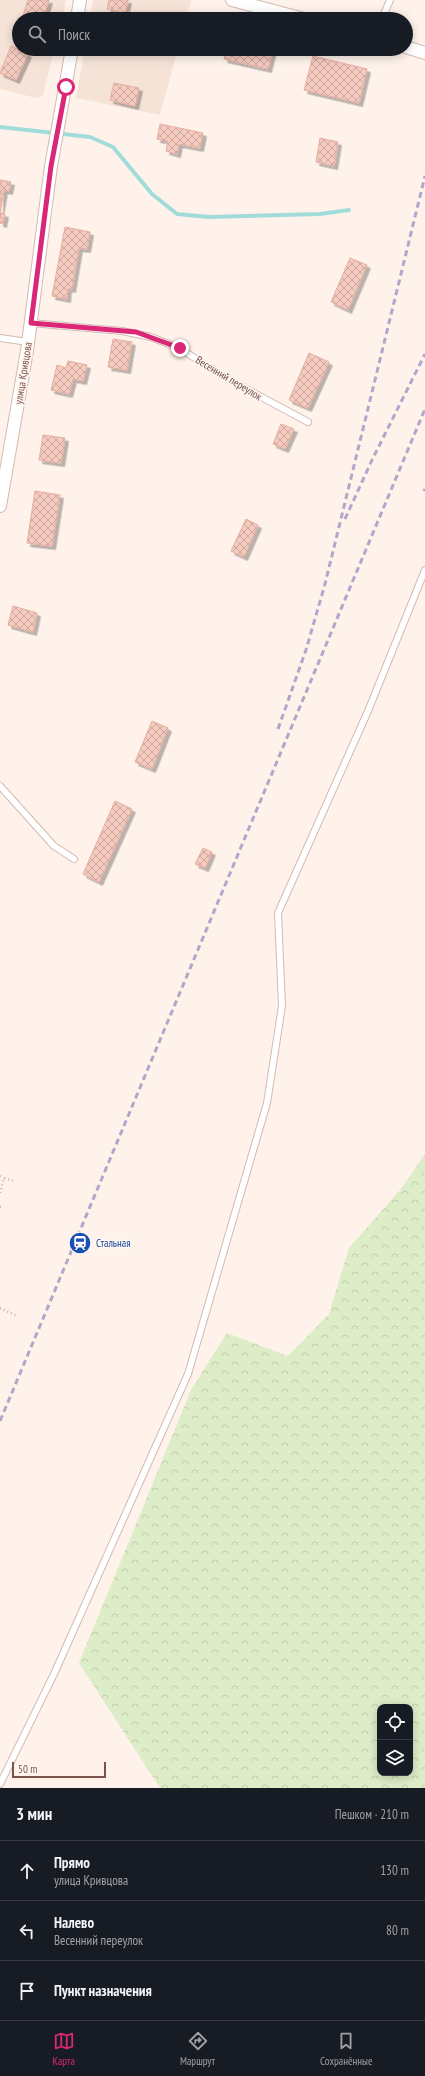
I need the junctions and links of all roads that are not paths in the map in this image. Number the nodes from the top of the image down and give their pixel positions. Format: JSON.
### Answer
{"nodes":[{"id":1,"x":80,"y":0,"type":"edge"},
{"id":2,"x":232,"y":0,"type":"edge"},
{"id":3,"x":390,"y":0,"type":"edge"},
{"id":4,"x":78,"y":12,"type":"edge"},
{"id":5,"x":277,"y":12,"type":"edge"},
{"id":6,"x":385,"y":12,"type":"edge"},
{"id":7,"x":413,"y":49,"type":"edge"},
{"id":8,"x":425,"y":53,"type":"edge"},
{"id":9,"x":71,"y":56,"type":"edge"},
{"id":10,"x":31,"y":323,"type":"junction"},
{"id":11,"x":0,"y":338,"type":"edge"},
{"id":12,"x":28,"y":342,"type":"junction"},
{"id":13,"x":308,"y":422,"type":"dead end"},
{"id":14,"x":0,"y":506,"type":"edge"},
{"id":15,"x":425,"y":570,"type":"edge"},
{"id":16,"x":0,"y":786,"type":"edge"},
{"id":17,"x":74,"y":859,"type":"dead end"},
{"id":18,"x":0,"y":1784,"type":"edge"}],
"edges":[{"from":1,"to":4,"type":"street"},
{"from":2,"to":5,"type":"street"},
{"from":3,"to":6,"type":"lane"},
{"from":7,"to":8,"type":"street"},
{"from":9,"to":10,"type":"street","name":"улица Кривцова"},
{"from":10,"to":12,"type":"street","name":"улица Кривцова"},
{"from":10,"to":13,"type":"lane","name":"Весенний переулок"},
{"from":11,"to":12,"type":"lane"},
{"from":12,"to":14,"type":"street","name":"улица Кривцова"},
{"from":15,"to":18,"type":"lane"},
{"from":16,"to":17,"type":"lane"}]}
